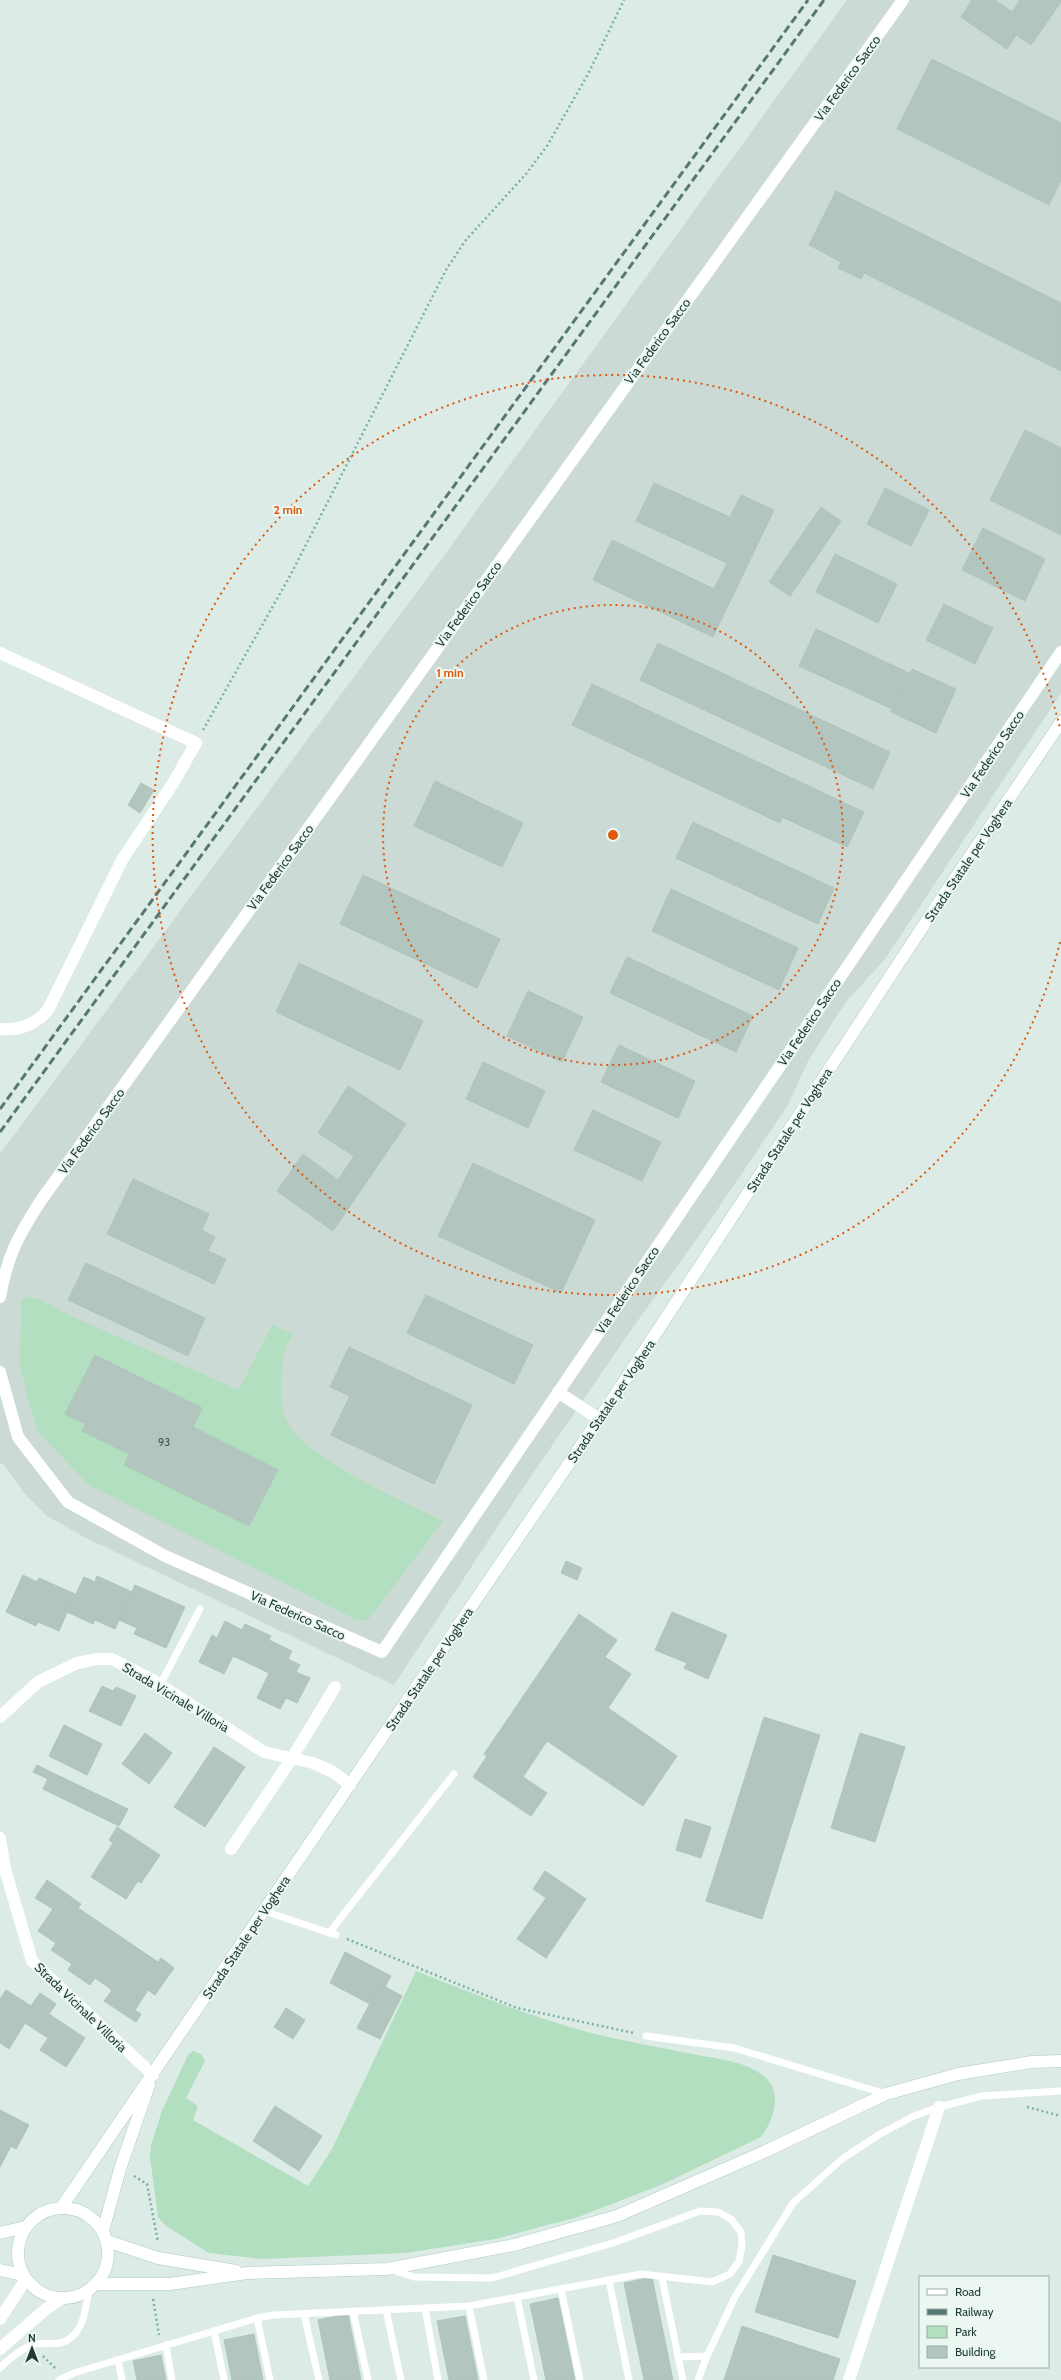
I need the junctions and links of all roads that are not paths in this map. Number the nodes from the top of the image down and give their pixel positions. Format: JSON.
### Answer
{"nodes":[{"id":1,"x":903,"y":0,"type":"edge"},
{"id":2,"x":1061,"y":652,"type":"edge"},
{"id":3,"x":0,"y":653,"type":"edge"},
{"id":4,"x":1061,"y":722,"type":"edge"},
{"id":5,"x":0,"y":1029,"type":"edge"},
{"id":6,"x":0,"y":1297,"type":"edge"},
{"id":7,"x":0,"y":1372,"type":"edge"},
{"id":8,"x":558,"y":1392,"type":"junction"},
{"id":9,"x":599,"y":1419,"type":"junction"},
{"id":10,"x":200,"y":1609,"type":"dead end"},
{"id":11,"x":160,"y":1685,"type":"junction"},
{"id":12,"x":335,"y":1687,"type":"dead end"},
{"id":13,"x":0,"y":1717,"type":"edge"},
{"id":14,"x":292,"y":1758,"type":"junction"},
{"id":15,"x":454,"y":1774,"type":"dead end"},
{"id":16,"x":350,"y":1785,"type":"junction"},
{"id":17,"x":0,"y":1838,"type":"edge"},
{"id":18,"x":231,"y":1849,"type":"dead end"},
{"id":19,"x":2,"y":1868,"type":"edge"},
{"id":20,"x":264,"y":1911,"type":"junction"},
{"id":21,"x":646,"y":2036,"type":"road end"},
{"id":22,"x":1061,"y":2062,"type":"edge"},
{"id":23,"x":153,"y":2075,"type":"junction"},
{"id":24,"x":1061,"y":2090,"type":"edge"},
{"id":25,"x":886,"y":2094,"type":"junction"},
{"id":26,"x":939,"y":2107,"type":"junction"},
{"id":27,"x":61,"y":2208,"type":"junction"},
{"id":28,"x":26,"y":2227,"type":"junction"},
{"id":29,"x":0,"y":2233,"type":"edge"},
{"id":30,"x":105,"y":2236,"type":"junction"},
{"id":31,"x":387,"y":2269,"type":"junction"},
{"id":32,"x":0,"y":2270,"type":"edge"},
{"id":33,"x":247,"y":2273,"type":"junction"},
{"id":34,"x":25,"y":2277,"type":"junction"},
{"id":35,"x":662,"y":2278,"type":"junction"},
{"id":36,"x":609,"y":2280,"type":"junction"},
{"id":37,"x":92,"y":2287,"type":"junction"},
{"id":38,"x":561,"y":2289,"type":"junction"},
{"id":39,"x":517,"y":2297,"type":"junction"},
{"id":40,"x":62,"y":2298,"type":"junction"},
{"id":41,"x":469,"y":2306,"type":"junction"},
{"id":42,"x":425,"y":2308,"type":"junction"},
{"id":43,"x":386,"y":2310,"type":"junction"},
{"id":44,"x":353,"y":2311,"type":"junction"},
{"id":45,"x":304,"y":2314,"type":"junction"},
{"id":46,"x":257,"y":2318,"type":"junction"},
{"id":47,"x":0,"y":2319,"type":"edge"},
{"id":48,"x":214,"y":2331,"type":"junction"},
{"id":49,"x":166,"y":2345,"type":"junction"},
{"id":50,"x":0,"y":2349,"type":"edge"},
{"id":51,"x":707,"y":2356,"type":"junction"},
{"id":52,"x":678,"y":2357,"type":"junction"},
{"id":53,"x":118,"y":2360,"type":"junction"},
{"id":54,"x":0,"y":2368,"type":"edge"},
{"id":55,"x":75,"y":2376,"type":"edge"},
{"id":56,"x":59,"y":2380,"type":"edge"},
{"id":57,"x":122,"y":2380,"type":"edge"},
{"id":58,"x":172,"y":2380,"type":"edge"},
{"id":59,"x":224,"y":2380,"type":"edge"},
{"id":60,"x":270,"y":2380,"type":"edge"},
{"id":61,"x":319,"y":2380,"type":"edge"},
{"id":62,"x":368,"y":2380,"type":"edge"},
{"id":63,"x":401,"y":2380,"type":"edge"},
{"id":64,"x":438,"y":2380,"type":"edge"},
{"id":65,"x":484,"y":2380,"type":"edge"},
{"id":66,"x":534,"y":2380,"type":"edge"},
{"id":67,"x":580,"y":2380,"type":"edge"},
{"id":68,"x":629,"y":2380,"type":"edge"},
{"id":69,"x":683,"y":2380,"type":"edge"},
{"id":70,"x":698,"y":2380,"type":"edge"},
{"id":71,"x":849,"y":2380,"type":"edge"}],
"edges":[{"from":1,"to":6,"type":"street","name":"Via Federico Sacco"},
{"from":2,"to":8,"type":"street","name":"Via Federico Sacco"},
{"from":3,"to":5,"type":"street"},
{"from":4,"to":9,"type":"street","name":"Strada Statale per Voghera"},
{"from":7,"to":8,"type":"street","name":"Via Federico Sacco"},
{"from":8,"to":9,"type":"street"},
{"from":9,"to":16,"type":"street","name":"Strada Statale per Voghera"},
{"from":10,"to":11,"type":"lane"},
{"from":11,"to":13,"type":"street","name":"Strada Vicinale Villoria"},
{"from":11,"to":14,"type":"street","name":"Strada Vicinale Villoria"},
{"from":12,"to":14,"type":"street"},
{"from":14,"to":16,"type":"street","name":"Strada Vicinale Villoria"},
{"from":14,"to":18,"type":"street"},
{"from":15,"to":20,"type":"lane"},
{"from":16,"to":20,"type":"street","name":"Strada Statale per Voghera"},
{"from":17,"to":19,"type":"street","name":"Strada Vicinale Villoria"},
{"from":19,"to":23,"type":"street","name":"Strada Vicinale Villoria"},
{"from":20,"to":23,"type":"street","name":"Strada Statale per Voghera"},
{"from":21,"to":25,"type":"lane"},
{"from":22,"to":25,"type":"street"},
{"from":23,"to":27,"type":"street","name":"Strada Statale per Voghera"},
{"from":23,"to":30,"type":"street","name":"Strada Statale per Voghera"},
{"from":24,"to":26,"type":"lane"},
{"from":25,"to":31,"type":"street"},
{"from":26,"to":51,"type":"lane"},
{"from":26,"to":71,"type":"street"},
{"from":27,"to":28,"type":"street"},
{"from":27,"to":30,"type":"street"},
{"from":28,"to":29,"type":"street"},
{"from":28,"to":34,"type":"street"},
{"from":30,"to":33,"type":"street"},
{"from":30,"to":37,"type":"street"},
{"from":31,"to":33,"type":"street"},
{"from":31,"to":35,"type":"lane"},
{"from":32,"to":34,"type":"street"},
{"from":33,"to":37,"type":"street"},
{"from":34,"to":40,"type":"street"},
{"from":34,"to":47,"type":"street"},
{"from":35,"to":36,"type":"lane"},
{"from":35,"to":52,"type":"lane"},
{"from":36,"to":38,"type":"lane"},
{"from":36,"to":68,"type":"lane"},
{"from":37,"to":40,"type":"street"},
{"from":37,"to":54,"type":"lane"},
{"from":38,"to":39,"type":"lane"},
{"from":38,"to":67,"type":"lane"},
{"from":39,"to":41,"type":"lane"},
{"from":39,"to":66,"type":"lane"},
{"from":40,"to":50,"type":"street"},
{"from":41,"to":42,"type":"lane"},
{"from":41,"to":65,"type":"lane"},
{"from":42,"to":43,"type":"lane"},
{"from":42,"to":64,"type":"lane"},
{"from":43,"to":44,"type":"lane"},
{"from":43,"to":63,"type":"lane"},
{"from":44,"to":45,"type":"lane"},
{"from":44,"to":62,"type":"lane"},
{"from":45,"to":46,"type":"lane"},
{"from":45,"to":61,"type":"lane"},
{"from":46,"to":48,"type":"lane"},
{"from":46,"to":60,"type":"lane"},
{"from":48,"to":49,"type":"lane"},
{"from":48,"to":59,"type":"lane"},
{"from":49,"to":53,"type":"lane"},
{"from":49,"to":58,"type":"lane"},
{"from":51,"to":52,"type":"lane"},
{"from":51,"to":70,"type":"lane"},
{"from":52,"to":69,"type":"lane"},
{"from":53,"to":55,"type":"lane"},
{"from":53,"to":57,"type":"lane"},
{"from":55,"to":56,"type":"lane"}]}
